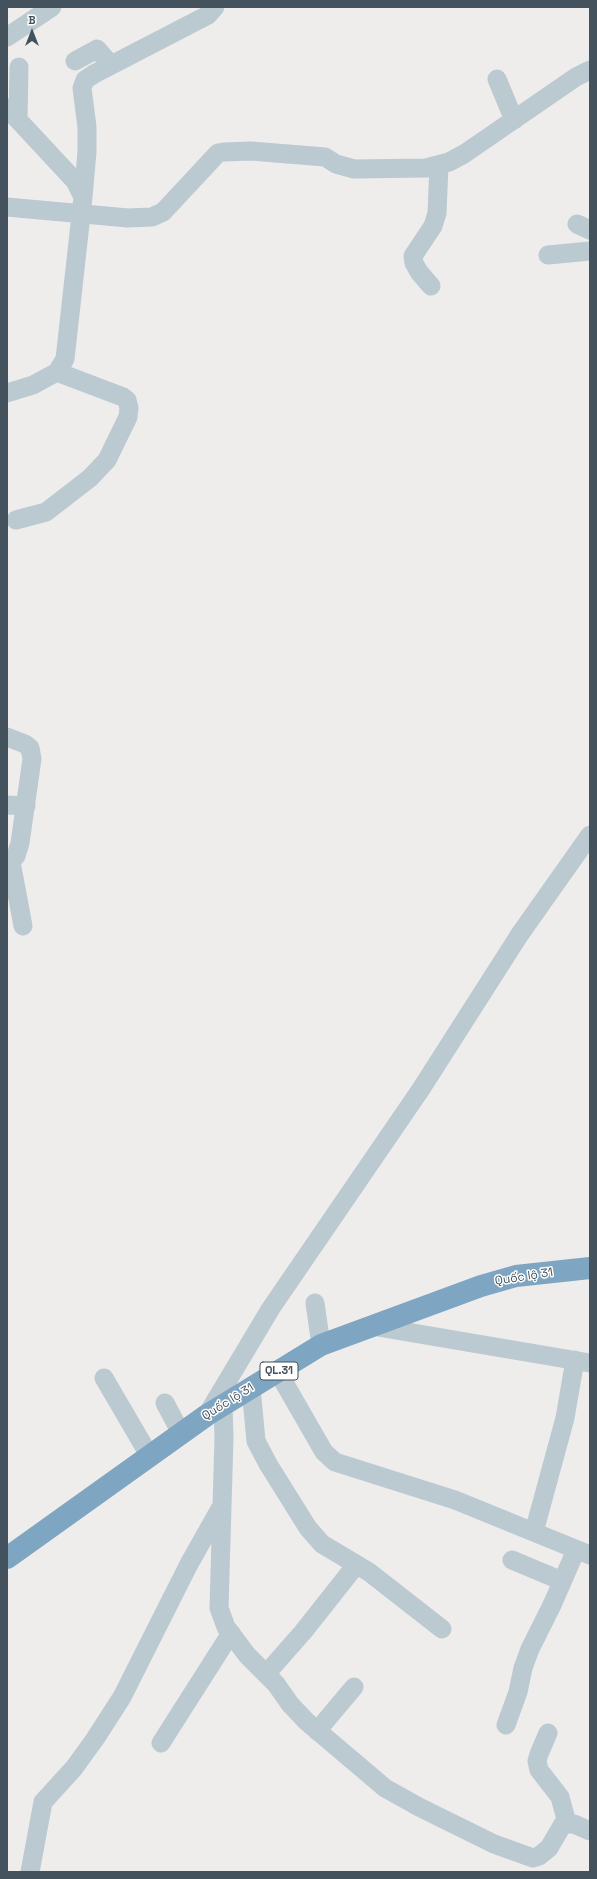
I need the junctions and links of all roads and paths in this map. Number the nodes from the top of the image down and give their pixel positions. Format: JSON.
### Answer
{"nodes":[{"id":1,"x":52,"y":7,"type":"edge"},
{"id":2,"x":215,"y":7,"type":"edge"},
{"id":3,"x":188,"y":15,"type":"edge"},
{"id":4,"x":7,"y":38,"type":"edge"},
{"id":5,"x":75,"y":61,"type":"dead end"},
{"id":6,"x":111,"y":65,"type":"junction"},
{"id":7,"x":19,"y":67,"type":"dead end"},
{"id":8,"x":590,"y":70,"type":"edge"},
{"id":9,"x":497,"y":79,"type":"dead end"},
{"id":10,"x":12,"y":114,"type":"edge"},
{"id":11,"x":514,"y":120,"type":"junction"},
{"id":12,"x":439,"y":165,"type":"junction"},
{"id":13,"x":82,"y":205,"type":"junction"},
{"id":14,"x":7,"y":207,"type":"edge"},
{"id":15,"x":590,"y":251,"type":"edge"},
{"id":16,"x":548,"y":255,"type":"dead end"},
{"id":17,"x":431,"y":286,"type":"dead end"},
{"id":18,"x":57,"y":372,"type":"junction"},
{"id":19,"x":7,"y":393,"type":"edge"},
{"id":20,"x":16,"y":520,"type":"dead end"},
{"id":21,"x":7,"y":737,"type":"edge"},
{"id":22,"x":16,"y":805,"type":"edge"},
{"id":23,"x":589,"y":837,"type":"edge"},
{"id":24,"x":9,"y":862,"type":"edge"},
{"id":25,"x":23,"y":926,"type":"dead end"},
{"id":26,"x":590,"y":1268,"type":"edge"},
{"id":27,"x":315,"y":1303,"type":"dead end"},
{"id":28,"x":372,"y":1326,"type":"junction"},
{"id":29,"x":321,"y":1345,"type":"junction"},
{"id":30,"x":583,"y":1361,"type":"edge"},
{"id":31,"x":278,"y":1372,"type":"junction"},
{"id":32,"x":104,"y":1378,"type":"dead end"},
{"id":33,"x":251,"y":1388,"type":"junction"},
{"id":34,"x":165,"y":1403,"type":"dead end"},
{"id":35,"x":215,"y":1410,"type":"junction"},
{"id":36,"x":181,"y":1433,"type":"junction"},
{"id":37,"x":149,"y":1455,"type":"junction"},
{"id":38,"x":221,"y":1507,"type":"junction"},
{"id":39,"x":534,"y":1532,"type":"junction"},
{"id":40,"x":583,"y":1552,"type":"edge"},
{"id":41,"x":7,"y":1558,"type":"edge"},
{"id":42,"x":512,"y":1560,"type":"dead end"},
{"id":43,"x":356,"y":1565,"type":"junction"},
{"id":44,"x":562,"y":1581,"type":"junction"},
{"id":45,"x":442,"y":1629,"type":"dead end"},
{"id":46,"x":231,"y":1633,"type":"junction"},
{"id":47,"x":266,"y":1674,"type":"junction"},
{"id":48,"x":354,"y":1687,"type":"dead end"},
{"id":49,"x":506,"y":1725,"type":"dead end"},
{"id":50,"x":317,"y":1731,"type":"junction"},
{"id":51,"x":548,"y":1733,"type":"dead end"},
{"id":52,"x":161,"y":1743,"type":"dead end"},
{"id":53,"x":567,"y":1823,"type":"junction"},
{"id":54,"x":590,"y":1831,"type":"edge"},
{"id":55,"x":534,"y":1865,"type":"edge"},
{"id":56,"x":30,"y":1872,"type":"edge"}],
"edges":[{"from":1,"to":4,"type":"street"},
{"from":2,"to":3,"type":"street"},
{"from":3,"to":6,"type":"street"},
{"from":5,"to":6,"type":"street"},
{"from":6,"to":13,"type":"street"},
{"from":7,"to":10,"type":"street"},
{"from":8,"to":11,"type":"street"},
{"from":9,"to":11,"type":"street"},
{"from":10,"to":13,"type":"street"},
{"from":11,"to":12,"type":"street"},
{"from":12,"to":13,"type":"street"},
{"from":12,"to":17,"type":"street"},
{"from":13,"to":14,"type":"street"},
{"from":13,"to":18,"type":"street"},
{"from":15,"to":16,"type":"street"},
{"from":18,"to":19,"type":"street"},
{"from":18,"to":20,"type":"street"},
{"from":21,"to":22,"type":"street"},
{"from":22,"to":24,"type":"street"},
{"from":23,"to":35,"type":"street"},
{"from":24,"to":25,"type":"street"},
{"from":26,"to":28,"type":"highway","name":"Quốc lộ 31","number":"QL.31"},
{"from":27,"to":29,"type":"street"},
{"from":28,"to":29,"type":"highway","name":"Quốc lộ 31","number":"QL.31"},
{"from":28,"to":30,"type":"street"},
{"from":29,"to":31,"type":"highway","name":"Quốc lộ 31","number":"QL.31"},
{"from":30,"to":39,"type":"street"},
{"from":31,"to":33,"type":"highway","name":"Quốc lộ 31","number":"QL.31"},
{"from":31,"to":39,"type":"street"},
{"from":32,"to":37,"type":"street"},
{"from":33,"to":35,"type":"highway","name":"Quốc lộ 31","number":"QL.31"},
{"from":33,"to":43,"type":"street"},
{"from":34,"to":36,"type":"street"},
{"from":35,"to":36,"type":"highway","name":"Quốc lộ 31","number":"QL.31"},
{"from":35,"to":38,"type":"street"},
{"from":36,"to":37,"type":"highway","name":"Quốc lộ 31","number":"QL.31"},
{"from":37,"to":41,"type":"highway","name":"Quốc lộ 31","number":"QL.31"},
{"from":38,"to":46,"type":"street"},
{"from":38,"to":56,"type":"street"},
{"from":39,"to":40,"type":"street"},
{"from":40,"to":44,"type":"street"},
{"from":42,"to":44,"type":"street"},
{"from":43,"to":45,"type":"street"},
{"from":43,"to":47,"type":"street"},
{"from":44,"to":49,"type":"street"},
{"from":46,"to":47,"type":"street"},
{"from":46,"to":52,"type":"street"},
{"from":47,"to":50,"type":"street"},
{"from":48,"to":50,"type":"street"},
{"from":50,"to":55,"type":"street"},
{"from":51,"to":53,"type":"street"},
{"from":53,"to":54,"type":"street"},
{"from":53,"to":55,"type":"street"}]}
